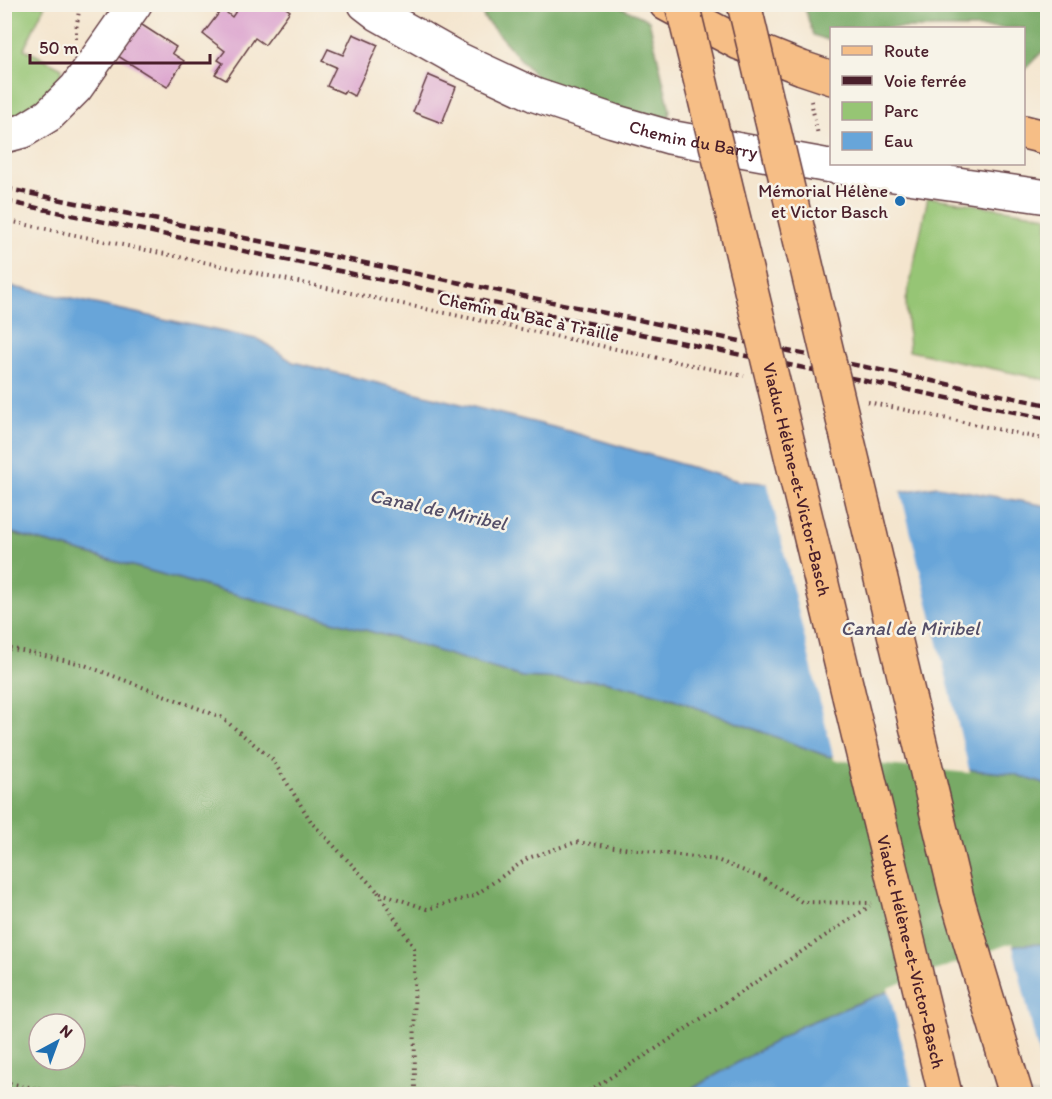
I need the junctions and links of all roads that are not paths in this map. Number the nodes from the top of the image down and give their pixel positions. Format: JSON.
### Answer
{"nodes":[{"id":1,"x":135,"y":4,"type":"edge"},
{"id":2,"x":364,"y":4,"type":"edge"},
{"id":3,"x":666,"y":4,"type":"edge"},
{"id":4,"x":682,"y":4,"type":"edge"},
{"id":5,"x":744,"y":4,"type":"edge"},
{"id":6,"x":830,"y":78,"type":"edge"},
{"id":7,"x":1025,"y":132,"type":"edge"},
{"id":8,"x":4,"y":136,"type":"edge"},
{"id":9,"x":1047,"y":138,"type":"edge"},
{"id":10,"x":1047,"y":197,"type":"edge"},
{"id":11,"x":957,"y":898,"type":"junction"},
{"id":12,"x":945,"y":1095,"type":"edge"},
{"id":13,"x":1004,"y":1095,"type":"edge"},
{"id":14,"x":1016,"y":1095,"type":"edge"}],
"edges":[{"from":1,"to":8,"type":"street"},
{"from":2,"to":10,"type":"street","name":"Chemin du Barry"},
{"from":3,"to":6,"type":"main road"},
{"from":4,"to":12,"type":"main road","name":"Viaduc Hélène-et-Victor-Basch","bridge":true},
{"from":5,"to":11,"type":"main road","bridge":true},
{"from":7,"to":9,"type":"main road"},
{"from":11,"to":13,"type":"main road"},
{"from":11,"to":14,"type":"main road"}]}
